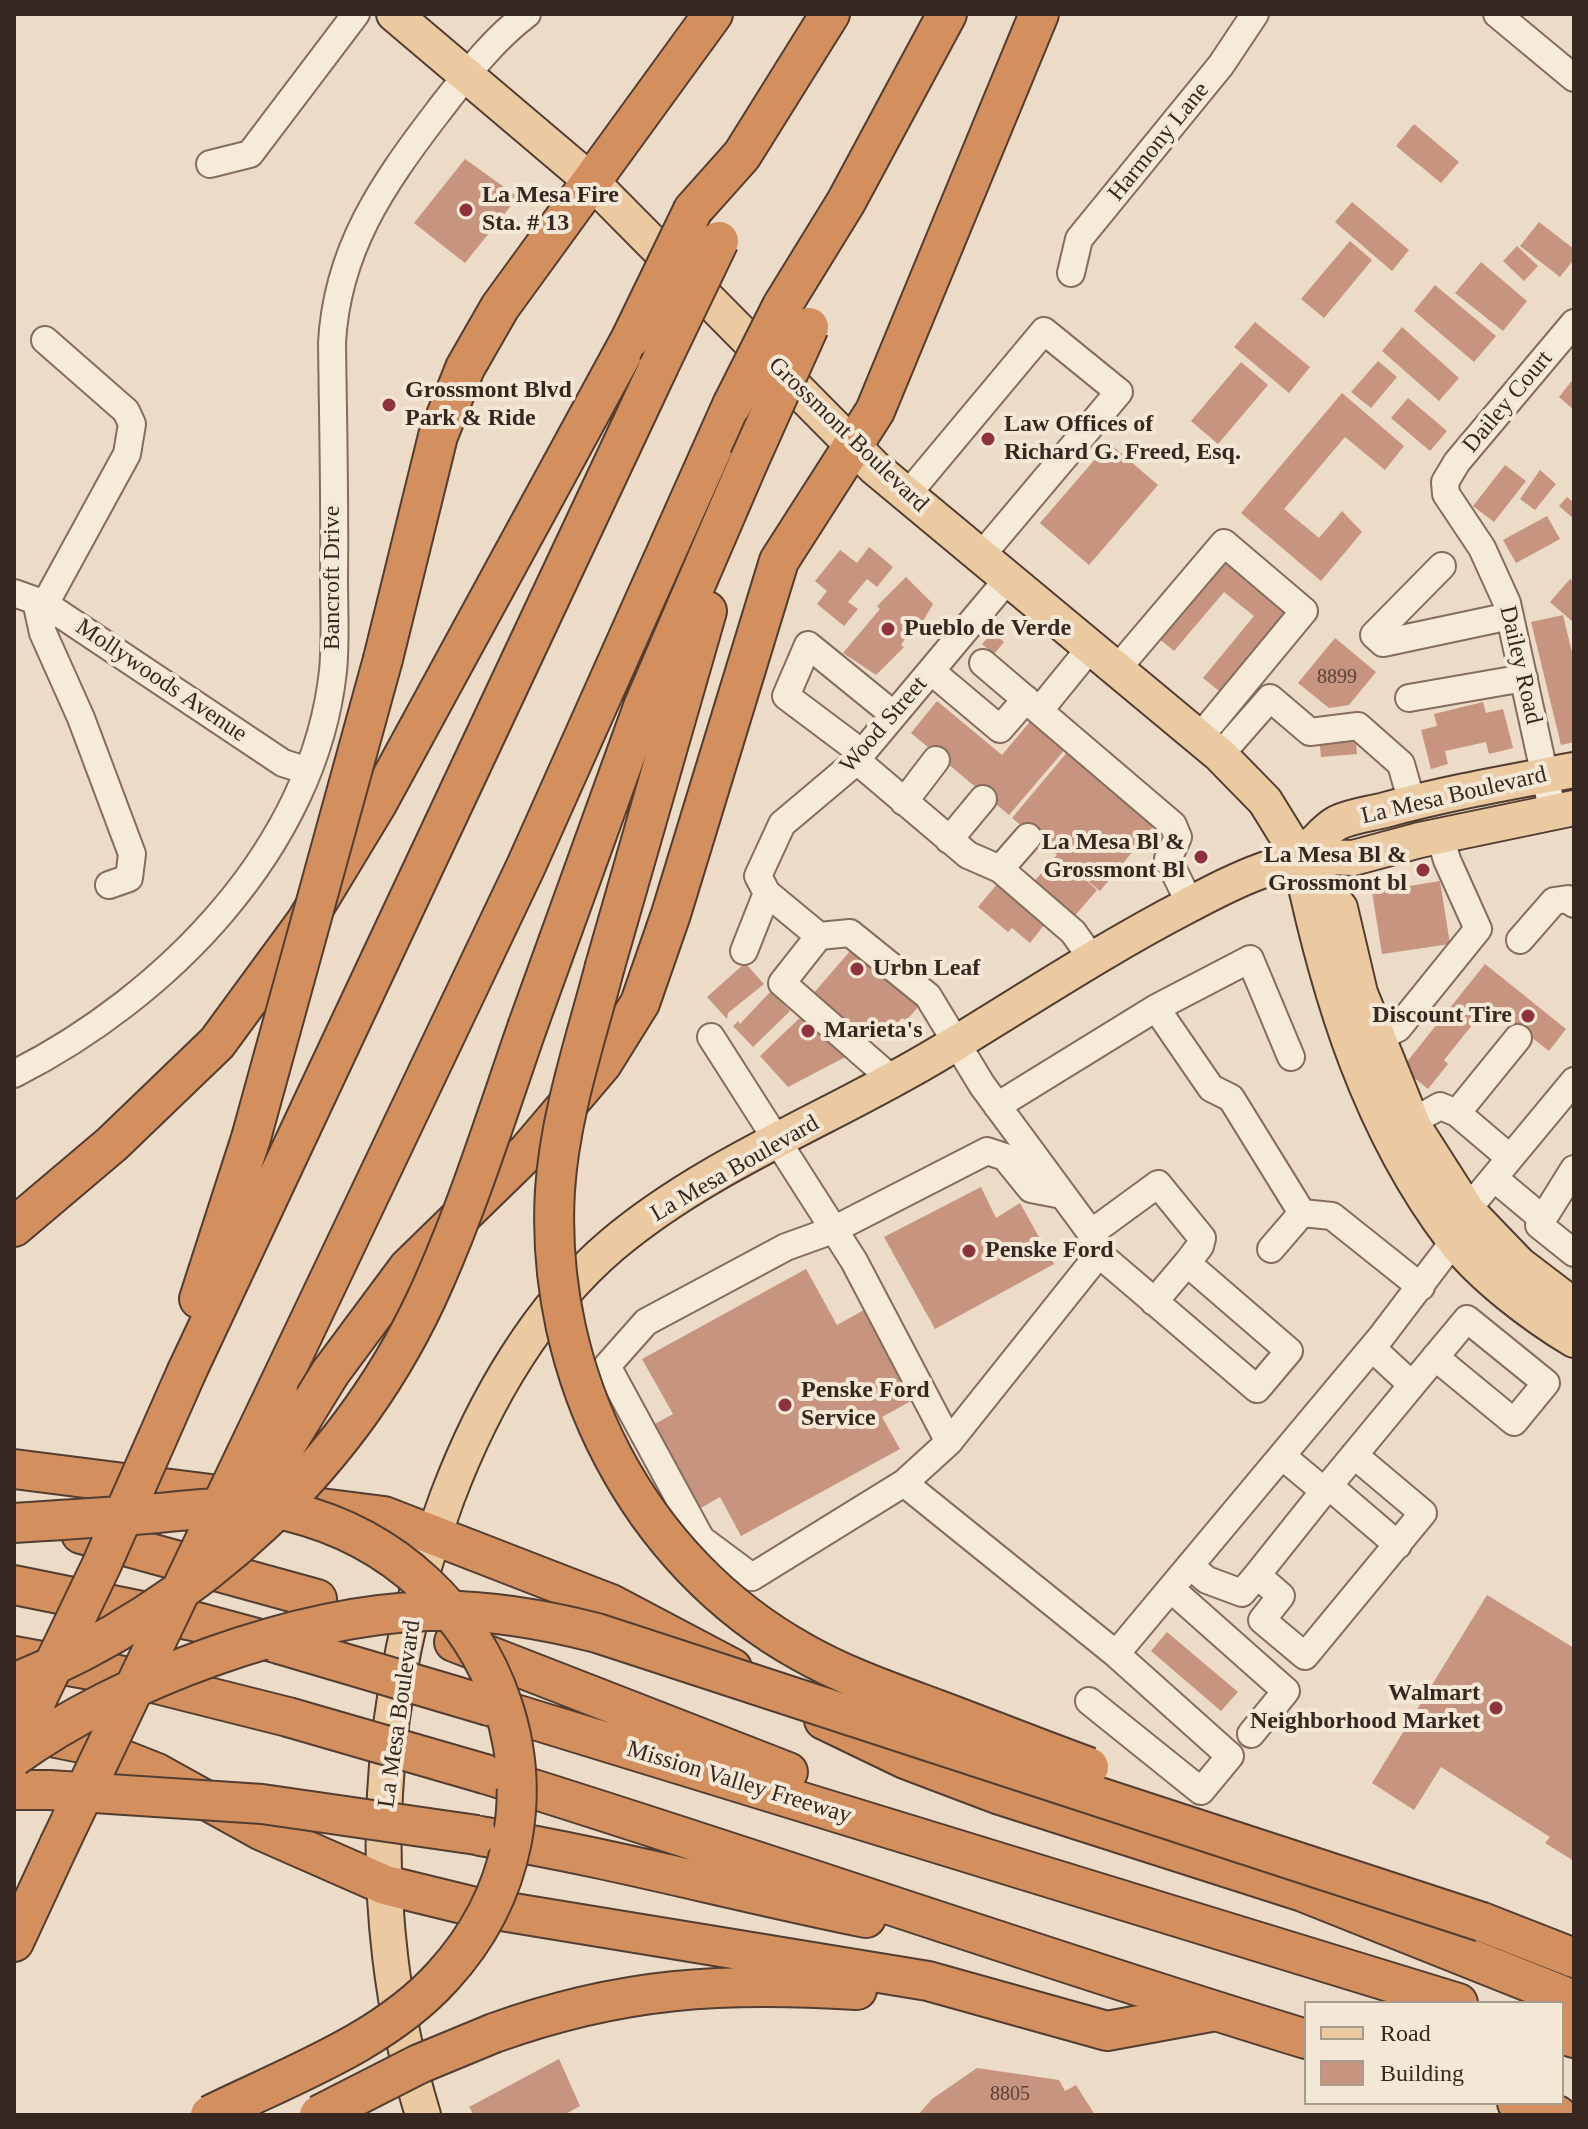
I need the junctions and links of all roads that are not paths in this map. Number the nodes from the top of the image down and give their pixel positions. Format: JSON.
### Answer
{"nodes":[{"id":1,"x":356,"y":14,"type":"edge"},
{"id":2,"x":394,"y":14,"type":"edge"},
{"id":3,"x":527,"y":14,"type":"edge"},
{"id":4,"x":713,"y":14,"type":"edge"},
{"id":5,"x":830,"y":14,"type":"edge"},
{"id":6,"x":947,"y":14,"type":"edge"},
{"id":7,"x":1039,"y":14,"type":"edge"},
{"id":8,"x":1255,"y":14,"type":"edge"},
{"id":9,"x":1497,"y":14,"type":"edge"},
{"id":10,"x":467,"y":73,"type":"junction"},
{"id":11,"x":1574,"y":78,"type":"edge"},
{"id":12,"x":742,"y":155,"type":"junction"},
{"id":13,"x":210,"y":164,"type":"dead end"},
{"id":14,"x":591,"y":181,"type":"junction"},
{"id":15,"x":1071,"y":273,"type":"dead end"},
{"id":16,"x":796,"y":316,"type":"junction"},
{"id":17,"x":1574,"y":323,"type":"edge"},
{"id":18,"x":45,"y":340,"type":"dead end"},
{"id":19,"x":853,"y":447,"type":"junction"},
{"id":20,"x":749,"y":461,"type":"junction"},
{"id":21,"x":1445,"y":482,"type":"joint"},
{"id":22,"x":907,"y":495,"type":"junction"},
{"id":23,"x":980,"y":557,"type":"junction"},
{"id":24,"x":1442,"y":566,"type":"dead end"},
{"id":25,"x":1007,"y":580,"type":"junction"},
{"id":26,"x":32,"y":599,"type":"edge"},
{"id":27,"x":1510,"y":616,"type":"junction"},
{"id":28,"x":1091,"y":647,"type":"junction"},
{"id":29,"x":983,"y":663,"type":"dead end"},
{"id":30,"x":1117,"y":669,"type":"junction"},
{"id":31,"x":931,"y":671,"type":"junction"},
{"id":32,"x":1524,"y":678,"type":"junction"},
{"id":33,"x":1409,"y":698,"type":"dead end"},
{"id":34,"x":1032,"y":705,"type":"junction"},
{"id":35,"x":894,"y":715,"type":"junction"},
{"id":36,"x":1210,"y":746,"type":"junction"},
{"id":37,"x":859,"y":757,"type":"junction"},
{"id":38,"x":936,"y":760,"type":"dead end"},
{"id":39,"x":308,"y":771,"type":"junction"},
{"id":40,"x":1560,"y":773,"type":"edge"},
{"id":41,"x":983,"y":799,"type":"dead end"},
{"id":42,"x":904,"y":802,"type":"junction"},
{"id":43,"x":1412,"y":803,"type":"junction"},
{"id":44,"x":1563,"y":811,"type":"edge"},
{"id":45,"x":1440,"y":836,"type":"junction"},
{"id":46,"x":1028,"y":837,"type":"dead end"},
{"id":47,"x":949,"y":840,"type":"junction"},
{"id":48,"x":1299,"y":856,"type":"junction"},
{"id":49,"x":1000,"y":869,"type":"junction"},
{"id":50,"x":109,"y":885,"type":"dead end"},
{"id":51,"x":767,"y":893,"type":"junction"},
{"id":52,"x":1190,"y":904,"type":"junction"},
{"id":53,"x":1574,"y":904,"type":"edge"},
{"id":54,"x":819,"y":936,"type":"junction"},
{"id":55,"x":1520,"y":940,"type":"dead end"},
{"id":56,"x":744,"y":951,"type":"dead end"},
{"id":57,"x":1093,"y":960,"type":"junction"},
{"id":58,"x":1156,"y":1008,"type":"junction"},
{"id":59,"x":711,"y":1037,"type":"dead end"},
{"id":60,"x":1378,"y":1038,"type":"junction"},
{"id":61,"x":1518,"y":1038,"type":"dead end"},
{"id":62,"x":957,"y":1042,"type":"junction"},
{"id":63,"x":1291,"y":1057,"type":"dead end"},
{"id":64,"x":14,"y":1074,"type":"edge"},
{"id":65,"x":894,"y":1081,"type":"junction"},
{"id":66,"x":1569,"y":1098,"type":"edge"},
{"id":67,"x":997,"y":1106,"type":"junction"},
{"id":68,"x":1457,"y":1113,"type":"junction"},
{"id":69,"x":1412,"y":1122,"type":"junction"},
{"id":70,"x":778,"y":1143,"type":"junction"},
{"id":71,"x":1502,"y":1168,"type":"junction"},
{"id":72,"x":1574,"y":1169,"type":"edge"},
{"id":73,"x":1062,"y":1195,"type":"junction"},
{"id":74,"x":1467,"y":1210,"type":"junction"},
{"id":75,"x":1302,"y":1213,"type":"junction"},
{"id":76,"x":1543,"y":1219,"type":"junction"},
{"id":77,"x":14,"y":1227,"type":"edge"},
{"id":78,"x":833,"y":1230,"type":"junction"},
{"id":79,"x":1454,"y":1241,"type":"junction"},
{"id":80,"x":1095,"y":1244,"type":"junction"},
{"id":81,"x":1271,"y":1249,"type":"dead end"},
{"id":82,"x":1574,"y":1253,"type":"edge"},
{"id":83,"x":1187,"y":1263,"type":"junction"},
{"id":84,"x":1421,"y":1287,"type":"junction"},
{"id":85,"x":1154,"y":1302,"type":"junction"},
{"id":86,"x":1574,"y":1306,"type":"edge"},
{"id":87,"x":1574,"y":1340,"type":"edge"},
{"id":88,"x":1372,"y":1348,"type":"junction"},
{"id":89,"x":1435,"y":1357,"type":"dead end"},
{"id":90,"x":187,"y":1371,"type":"junction"},
{"id":91,"x":1412,"y":1385,"type":"junction"},
{"id":92,"x":949,"y":1442,"type":"junction"},
{"id":93,"x":1354,"y":1455,"type":"junction"},
{"id":94,"x":1282,"y":1456,"type":"junction"},
{"id":95,"x":14,"y":1469,"type":"edge"},
{"id":96,"x":904,"y":1483,"type":"junction"},
{"id":97,"x":1330,"y":1485,"type":"junction"},
{"id":98,"x":14,"y":1515,"type":"edge"},
{"id":99,"x":14,"y":1523,"type":"edge"},
{"id":100,"x":433,"y":1534,"type":"junction"},
{"id":101,"x":1398,"y":1545,"type":"junction"},
{"id":102,"x":101,"y":1566,"type":"junction"},
{"id":103,"x":1190,"y":1566,"type":"junction"},
{"id":104,"x":1257,"y":1575,"type":"junction"},
{"id":105,"x":14,"y":1585,"type":"edge"},
{"id":106,"x":1171,"y":1589,"type":"junction"},
{"id":107,"x":161,"y":1631,"type":"junction"},
{"id":108,"x":1116,"y":1654,"type":"junction"},
{"id":109,"x":14,"y":1656,"type":"edge"},
{"id":110,"x":14,"y":1683,"type":"edge"},
{"id":111,"x":14,"y":1697,"type":"edge"},
{"id":112,"x":1089,"y":1701,"type":"dead end"},
{"id":113,"x":14,"y":1730,"type":"edge"},
{"id":114,"x":1251,"y":1734,"type":"dead end"},
{"id":115,"x":14,"y":1747,"type":"edge"},
{"id":116,"x":14,"y":1757,"type":"edge"},
{"id":117,"x":32,"y":1790,"type":"edge"},
{"id":118,"x":385,"y":1885,"type":"junction"},
{"id":119,"x":1153,"y":1911,"type":"junction"},
{"id":120,"x":1482,"y":1922,"type":"junction"},
{"id":121,"x":14,"y":1942,"type":"edge"},
{"id":122,"x":999,"y":1944,"type":"junction"},
{"id":123,"x":1574,"y":1958,"type":"edge"},
{"id":124,"x":1574,"y":2000,"type":"edge"},
{"id":125,"x":1451,"y":2001,"type":"edge"},
{"id":126,"x":1216,"y":2011,"type":"junction"},
{"id":127,"x":1033,"y":2012,"type":"junction"},
{"id":128,"x":1304,"y":2038,"type":"edge"},
{"id":129,"x":1524,"y":2105,"type":"edge"},
{"id":130,"x":210,"y":2115,"type":"edge"},
{"id":131,"x":319,"y":2115,"type":"edge"},
{"id":132,"x":423,"y":2115,"type":"edge"},
{"id":133,"x":1557,"y":2115,"type":"edge"}],
"edges":[{"from":1,"to":13,"type":"street"},
{"from":2,"to":10,"type":"main road","name":"Grossmont Boulevard"},
{"from":3,"to":10,"type":"street","name":"Bancroft Drive"},
{"from":4,"to":14,"type":"highway"},
{"from":5,"to":12,"type":"highway"},
{"from":6,"to":16,"type":"highway"},
{"from":7,"to":19,"type":"highway"},
{"from":8,"to":15,"type":"street","name":"Harmony Lane"},
{"from":9,"to":11,"type":"street"},
{"from":10,"to":14,"type":"main road","name":"Grossmont Boulevard"},
{"from":10,"to":39,"type":"street","name":"Bancroft Drive"},
{"from":12,"to":77,"type":"highway","bridge":true},
{"from":12,"to":90,"type":"highway","bridge":true},
{"from":14,"to":19,"type":"main road","name":"Grossmont Boulevard"},
{"from":14,"to":90,"type":"highway","bridge":true},
{"from":16,"to":20,"type":"highway","bridge":true},
{"from":16,"to":107,"type":"highway","bridge":true},
{"from":17,"to":21,"type":"street","name":"Dailey Court"},
{"from":18,"to":26,"type":"street"},
{"from":19,"to":22,"type":"main road","name":"Grossmont Boulevard"},
{"from":19,"to":107,"type":"highway","bridge":true},
{"from":20,"to":110,"type":"highway","bridge":true},
{"from":20,"to":120,"type":"highway","bridge":true},
{"from":21,"to":27,"type":"street","name":"Dailey Road"},
{"from":22,"to":23,"type":"main road","name":"Grossmont Boulevard"},
{"from":22,"to":23,"type":"street"},
{"from":23,"to":25,"type":"main road","name":"Grossmont Boulevard"},
{"from":24,"to":27,"type":"street"},
{"from":25,"to":28,"type":"main road","name":"Grossmont Boulevard"},
{"from":25,"to":31,"type":"street","name":"Wood Street"},
{"from":26,"to":39,"type":"street","name":"Mollywoods Avenue"},
{"from":26,"to":50,"type":"street"},
{"from":27,"to":32,"type":"street","name":"Dailey Road"},
{"from":28,"to":30,"type":"main road","name":"Grossmont Boulevard"},
{"from":28,"to":34,"type":"street"},
{"from":29,"to":34,"type":"street"},
{"from":30,"to":36,"type":"main road","name":"Grossmont Boulevard"},
{"from":30,"to":36,"type":"street"},
{"from":31,"to":34,"type":"street"},
{"from":31,"to":35,"type":"street","name":"Wood Street"},
{"from":32,"to":33,"type":"street"},
{"from":32,"to":40,"type":"street","name":"Dailey Road"},
{"from":34,"to":52,"type":"street"},
{"from":35,"to":37,"type":"street","name":"Wood Street"},
{"from":35,"to":37,"type":"street"},
{"from":36,"to":43,"type":"street"},
{"from":36,"to":48,"type":"main road","name":"Grossmont Boulevard"},
{"from":37,"to":42,"type":"street"},
{"from":37,"to":51,"type":"street","name":"Wood Street"},
{"from":38,"to":42,"type":"street"},
{"from":39,"to":64,"type":"street","name":"Bancroft Drive"},
{"from":40,"to":43,"type":"main road","name":"La Mesa Boulevard"},
{"from":40,"to":44,"type":"street","name":"Dailey Road"},
{"from":41,"to":47,"type":"street"},
{"from":42,"to":47,"type":"street"},
{"from":43,"to":48,"type":"main road","name":"La Mesa Boulevard"},
{"from":44,"to":45,"type":"main road","name":"La Mesa Boulevard"},
{"from":45,"to":48,"type":"main road","name":"La Mesa Boulevard"},
{"from":45,"to":60,"type":"street"},
{"from":46,"to":49,"type":"street"},
{"from":47,"to":49,"type":"street"},
{"from":48,"to":52,"type":"main road","name":"La Mesa Boulevard"},
{"from":48,"to":60,"type":"main road","name":"Grossmont Boulevard"},
{"from":48,"to":79,"type":"main road","name":"Grossmont Boulevard"},
{"from":49,"to":57,"type":"street"},
{"from":51,"to":54,"type":"street"},
{"from":51,"to":56,"type":"street"},
{"from":52,"to":57,"type":"main road","name":"La Mesa Boulevard"},
{"from":53,"to":55,"type":"street"},
{"from":54,"to":62,"type":"street"},
{"from":54,"to":65,"type":"street"},
{"from":57,"to":62,"type":"main road","name":"La Mesa Boulevard"},
{"from":58,"to":63,"type":"street"},
{"from":58,"to":67,"type":"street"},
{"from":58,"to":75,"type":"street"},
{"from":59,"to":70,"type":"street"},
{"from":60,"to":69,"type":"main road","name":"Grossmont Boulevard"},
{"from":61,"to":68,"type":"street"},
{"from":62,"to":65,"type":"main road","name":"La Mesa Boulevard"},
{"from":62,"to":67,"type":"street"},
{"from":65,"to":70,"type":"main road","name":"La Mesa Boulevard"},
{"from":66,"to":71,"type":"street"},
{"from":67,"to":73,"type":"street"},
{"from":68,"to":69,"type":"street"},
{"from":68,"to":71,"type":"street"},
{"from":69,"to":74,"type":"main road","name":"Grossmont Boulevard"},
{"from":70,"to":78,"type":"street"},
{"from":70,"to":100,"type":"main road","name":"La Mesa Boulevard"},
{"from":71,"to":74,"type":"street"},
{"from":71,"to":76,"type":"street"},
{"from":72,"to":76,"type":"street"},
{"from":73,"to":78,"type":"street"},
{"from":73,"to":80,"type":"street"},
{"from":74,"to":79,"type":"street"},
{"from":74,"to":86,"type":"main road","name":"Grossmont Boulevard"},
{"from":75,"to":81,"type":"street"},
{"from":75,"to":84,"type":"street"},
{"from":76,"to":82,"type":"street"},
{"from":78,"to":92,"type":"street"},
{"from":78,"to":96,"type":"street"},
{"from":79,"to":84,"type":"street"},
{"from":79,"to":87,"type":"main road","name":"Grossmont Boulevard"},
{"from":80,"to":83,"type":"street"},
{"from":80,"to":85,"type":"street"},
{"from":80,"to":92,"type":"street"},
{"from":83,"to":85,"type":"street"},
{"from":83,"to":85,"type":"street"},
{"from":84,"to":88,"type":"street"},
{"from":88,"to":91,"type":"street"},
{"from":88,"to":94,"type":"street"},
{"from":89,"to":91,"type":"street"},
{"from":90,"to":102,"type":"highway","bridge":true},
{"from":91,"to":93,"type":"street"},
{"from":92,"to":96,"type":"street"},
{"from":93,"to":97,"type":"street"},
{"from":93,"to":101,"type":"street"},
{"from":94,"to":97,"type":"street"},
{"from":94,"to":103,"type":"street"},
{"from":95,"to":100,"type":"highway"},
{"from":96,"to":108,"type":"street"},
{"from":97,"to":101,"type":"street"},
{"from":97,"to":104,"type":"street"},
{"from":98,"to":119,"type":"highway","bridge":true},
{"from":99,"to":130,"type":"highway","bridge":true},
{"from":100,"to":118,"type":"main road","name":"La Mesa Boulevard"},
{"from":100,"to":124,"type":"highway"},
{"from":101,"to":104,"type":"street"},
{"from":102,"to":111,"type":"highway","bridge":true},
{"from":102,"to":115,"type":"highway","bridge":true},
{"from":103,"to":104,"type":"street"},
{"from":103,"to":106,"type":"street"},
{"from":105,"to":119,"type":"highway","name":"Mission Valley Freeway","bridge":true},
{"from":106,"to":108,"type":"street"},
{"from":106,"to":114,"type":"street"},
{"from":107,"to":121,"type":"highway","bridge":true},
{"from":108,"to":112,"type":"street"},
{"from":109,"to":122,"type":"highway","bridge":true},
{"from":113,"to":118,"type":"highway"},
{"from":116,"to":120,"type":"highway","bridge":true},
{"from":117,"to":122,"type":"highway","bridge":true},
{"from":118,"to":127,"type":"highway"},
{"from":118,"to":132,"type":"main road","name":"La Mesa Boulevard"},
{"from":119,"to":125,"type":"highway","name":"Mission Valley Freeway"},
{"from":120,"to":123,"type":"highway"},
{"from":122,"to":126,"type":"highway"},
{"from":126,"to":127,"type":"highway"},
{"from":126,"to":128,"type":"highway"},
{"from":127,"to":131,"type":"highway","bridge":true},
{"from":129,"to":133,"type":"highway"}]}
